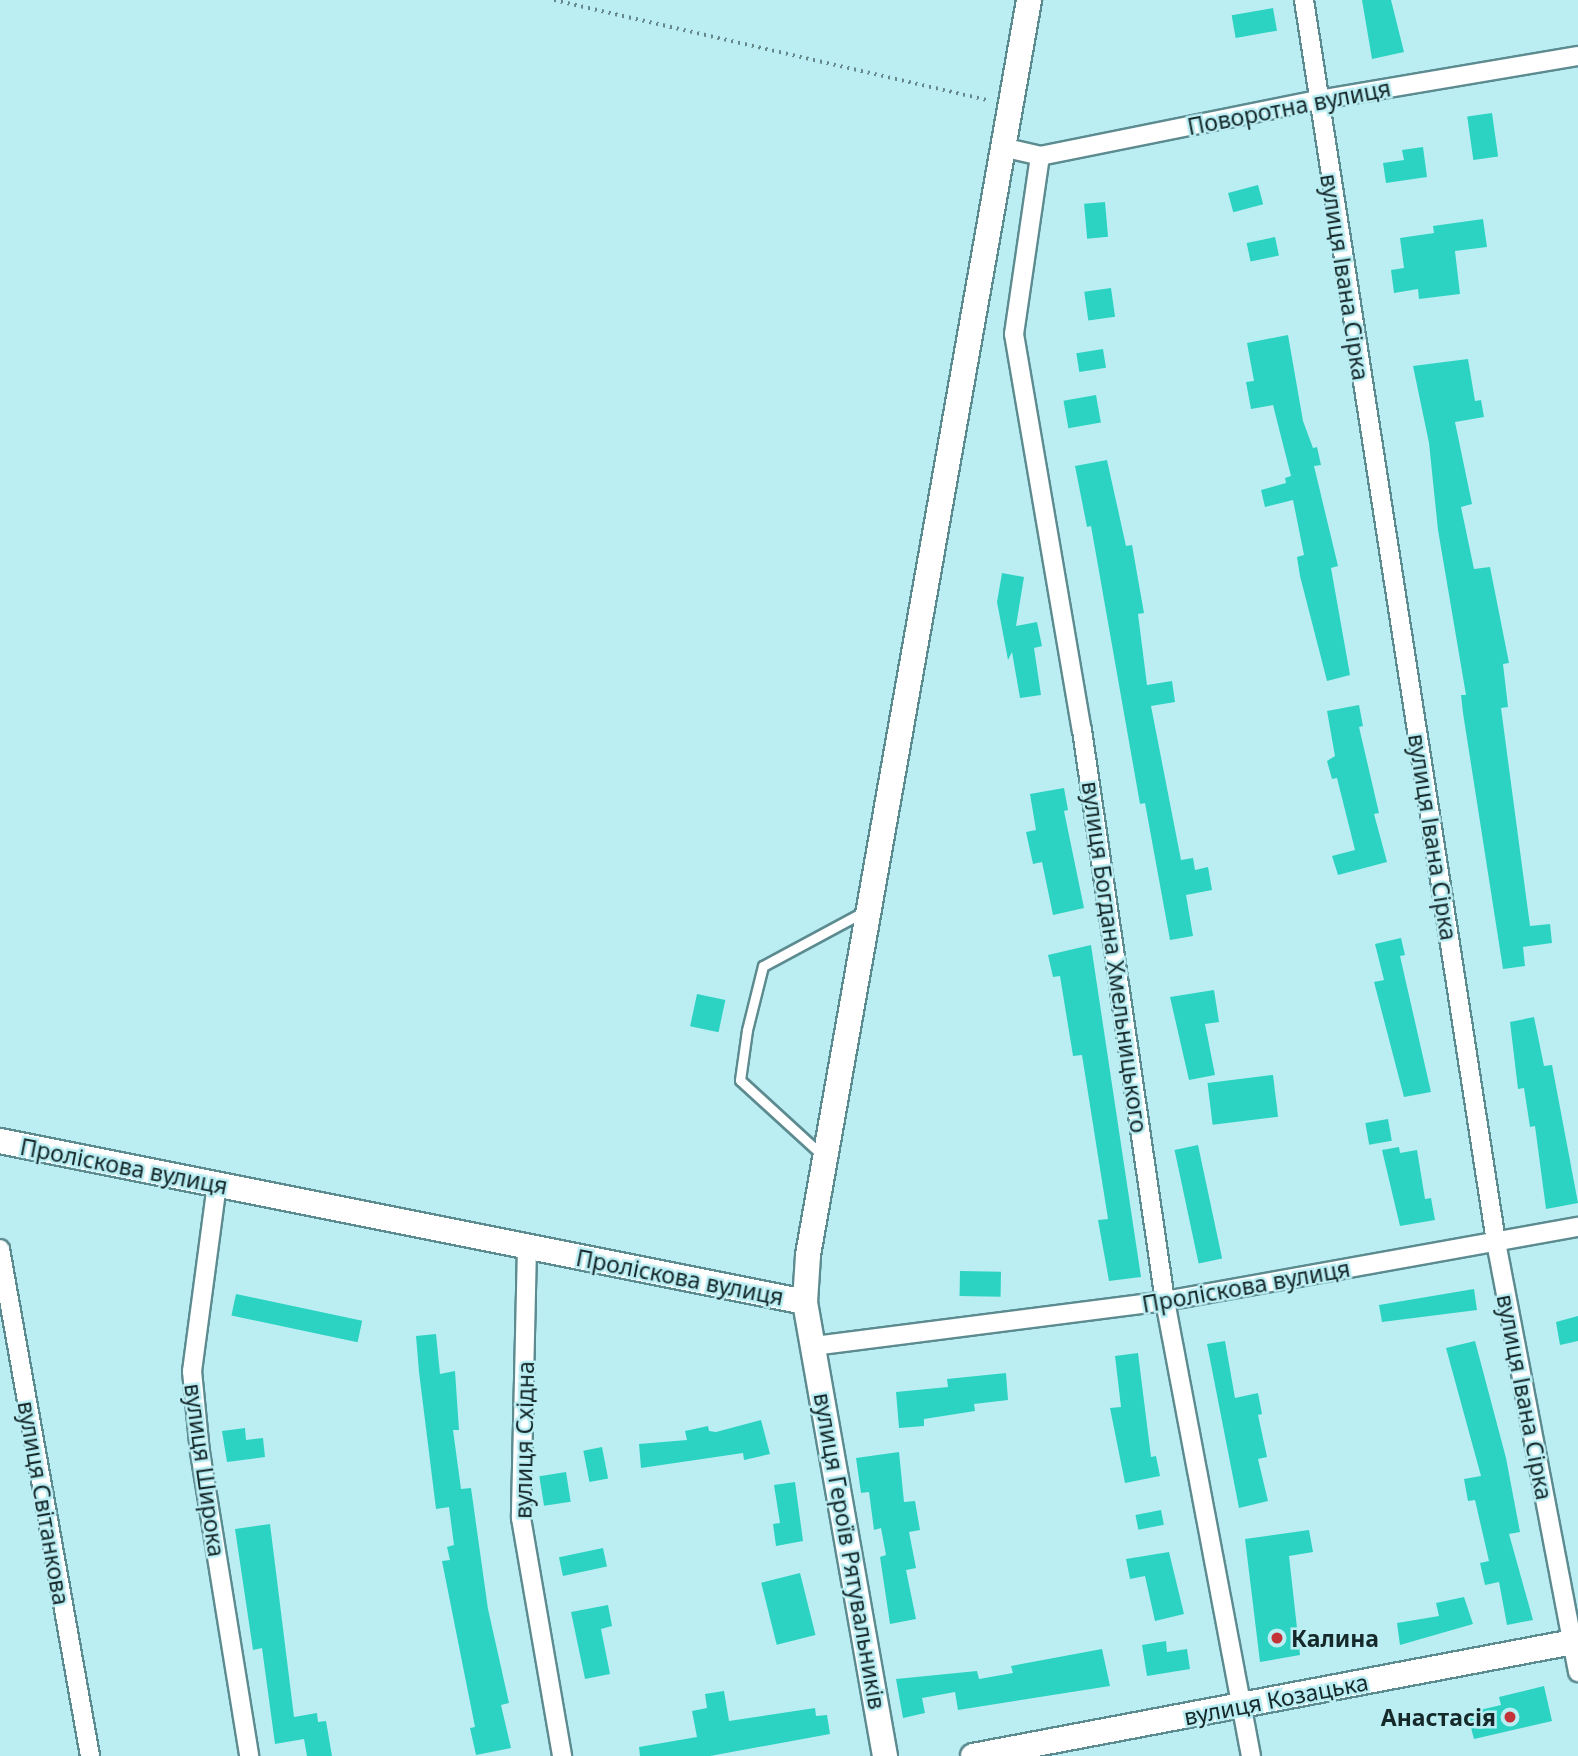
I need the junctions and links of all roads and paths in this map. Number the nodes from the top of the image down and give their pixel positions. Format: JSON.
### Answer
{"nodes":[{"id":1,"x":554,"y":0,"type":"edge"},
{"id":2,"x":1029,"y":0,"type":"edge"},
{"id":3,"x":1304,"y":0,"type":"edge"},
{"id":4,"x":1578,"y":56,"type":"edge"},
{"id":5,"x":1318,"y":100,"type":"junction"},
{"id":6,"x":1010,"y":105,"type":"junction"},
{"id":7,"x":1002,"y":146,"type":"junction"},
{"id":8,"x":1040,"y":156,"type":"junction"},
{"id":9,"x":866,"y":911,"type":"junction"},
{"id":10,"x":0,"y":1141,"type":"edge"},
{"id":11,"x":824,"y":1157,"type":"junction"},
{"id":12,"x":217,"y":1184,"type":"junction"},
{"id":13,"x":1578,"y":1227,"type":"edge"},
{"id":14,"x":1496,"y":1242,"type":"junction"},
{"id":15,"x":527,"y":1247,"type":"junction"},
{"id":16,"x":0,"y":1249,"type":"edge"},
{"id":17,"x":1165,"y":1301,"type":"junction"},
{"id":18,"x":805,"y":1302,"type":"junction"},
{"id":19,"x":814,"y":1346,"type":"junction"},
{"id":20,"x":1575,"y":1642,"type":"edge"},
{"id":21,"x":1578,"y":1672,"type":"edge"},
{"id":22,"x":1239,"y":1706,"type":"junction"},
{"id":23,"x":90,"y":1756,"type":"edge"},
{"id":24,"x":249,"y":1756,"type":"edge"},
{"id":25,"x":562,"y":1756,"type":"edge"},
{"id":26,"x":885,"y":1756,"type":"edge"},
{"id":27,"x":973,"y":1756,"type":"edge"},
{"id":28,"x":1251,"y":1756,"type":"edge"}],
"edges":[{"from":1,"to":6,"type":"path"},
{"from":2,"to":6,"type":"street"},
{"from":3,"to":5,"type":"street","name":"вулиця Івана Сірка"},
{"from":4,"to":5,"type":"street","name":"Поворотна вулиця"},
{"from":5,"to":8,"type":"street","name":"Поворотна вулиця"},
{"from":5,"to":14,"type":"street","name":"вулиця Івана Сірка"},
{"from":6,"to":7,"type":"street"},
{"from":7,"to":8,"type":"street","name":"Поворотна вулиця"},
{"from":7,"to":9,"type":"street"},
{"from":8,"to":17,"type":"street","name":"вулиця Богдана Хмельницького"},
{"from":9,"to":11,"type":"street"},
{"from":9,"to":11,"type":"lane"},
{"from":10,"to":12,"type":"street","name":"Проліскова вулиця"},
{"from":11,"to":18,"type":"street"},
{"from":12,"to":15,"type":"street","name":"Проліскова вулиця"},
{"from":12,"to":24,"type":"street","name":"вулиця Широка"},
{"from":13,"to":14,"type":"street","name":"Проліскова вулиця"},
{"from":14,"to":17,"type":"street","name":"Проліскова вулиця"},
{"from":14,"to":20,"type":"street","name":"вулиця Івана Сірка"},
{"from":15,"to":18,"type":"street","name":"Проліскова вулиця"},
{"from":15,"to":25,"type":"street","name":"вулиця Східна"},
{"from":16,"to":23,"type":"street","name":"вулиця Світанкова"},
{"from":17,"to":19,"type":"street","name":"Проліскова вулиця"},
{"from":17,"to":22,"type":"street","name":"вулиця Богдана Хмельницького"},
{"from":18,"to":19,"type":"street","name":"Проліскова вулиця"},
{"from":19,"to":26,"type":"street","name":"вулиця Героїв Рятувальників"},
{"from":20,"to":21,"type":"street","name":"вулиця Івана Сірка"},
{"from":20,"to":22,"type":"street","name":"вулиця Козацька"},
{"from":22,"to":27,"type":"street","name":"вулиця Козацька"},
{"from":22,"to":28,"type":"street","name":"вулиця Богдана Хмельницького"}]}
